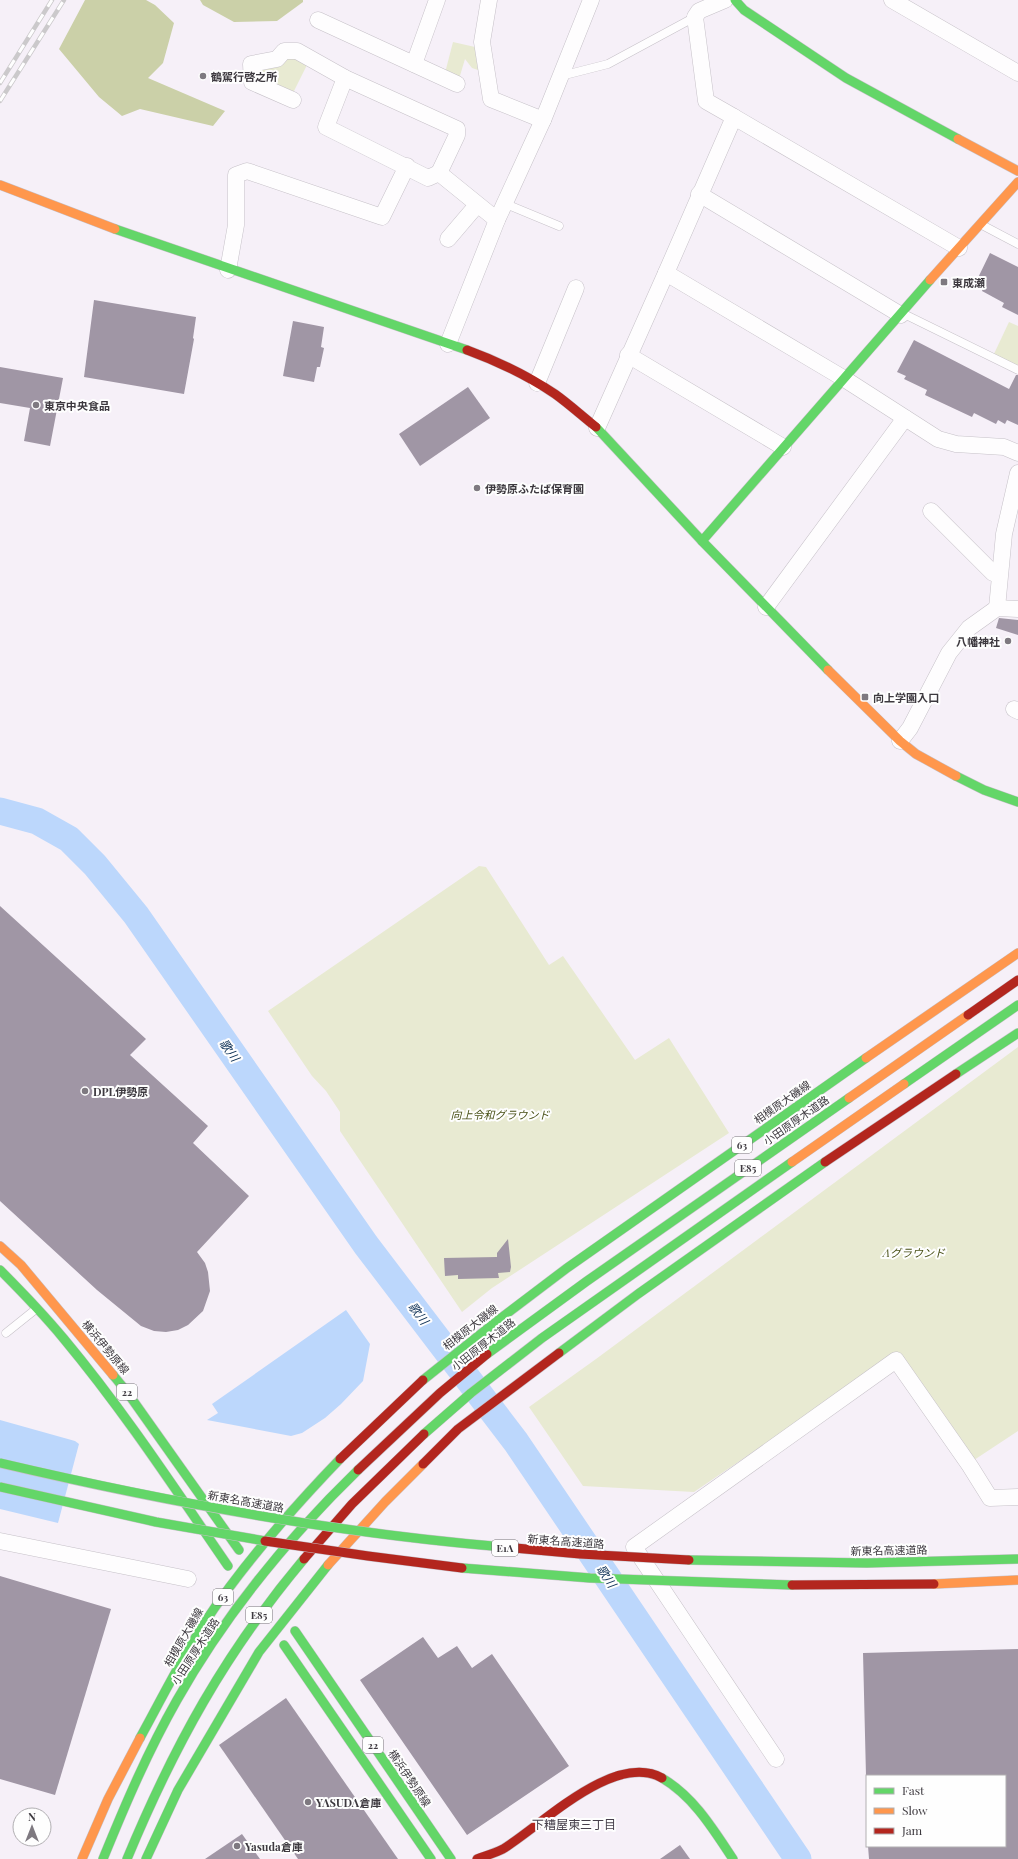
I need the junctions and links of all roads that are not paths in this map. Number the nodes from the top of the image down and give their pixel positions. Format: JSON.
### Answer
{"nodes":[{"id":1,"x":437,"y":0,"type":"edge"},
{"id":2,"x":489,"y":0,"type":"edge"},
{"id":3,"x":591,"y":0,"type":"edge"},
{"id":4,"x":725,"y":0,"type":"edge"},
{"id":5,"x":735,"y":0,"type":"edge"},
{"id":6,"x":892,"y":0,"type":"edge"},
{"id":7,"x":695,"y":17,"type":"junction"},
{"id":8,"x":318,"y":20,"type":"dead end"},
{"id":9,"x":414,"y":64,"type":"junction"},
{"id":10,"x":1018,"y":73,"type":"edge"},
{"id":11,"x":560,"y":76,"type":"junction"},
{"id":12,"x":345,"y":78,"type":"junction"},
{"id":13,"x":457,"y":84,"type":"dead end"},
{"id":14,"x":293,"y":100,"type":"dead end"},
{"id":15,"x":734,"y":117,"type":"junction"},
{"id":16,"x":543,"y":120,"type":"junction"},
{"id":17,"x":407,"y":166,"type":"junction"},
{"id":18,"x":1018,"y":171,"type":"edge"},
{"id":19,"x":439,"y":173,"type":"junction"},
{"id":20,"x":1018,"y":182,"type":"edge"},
{"id":21,"x":0,"y":185,"type":"edge"},
{"id":22,"x":699,"y":194,"type":"junction"},
{"id":23,"x":506,"y":204,"type":"junction"},
{"id":24,"x":478,"y":205,"type":"junction"},
{"id":25,"x":497,"y":220,"type":"junction"},
{"id":26,"x":981,"y":225,"type":"junction"},
{"id":27,"x":558,"y":226,"type":"dead end"},
{"id":28,"x":448,"y":239,"type":"dead end"},
{"id":29,"x":1018,"y":244,"type":"edge"},
{"id":30,"x":959,"y":248,"type":"junction"},
{"id":31,"x":228,"y":270,"type":"junction"},
{"id":32,"x":666,"y":273,"type":"junction"},
{"id":33,"x":576,"y":288,"type":"dead end"},
{"id":34,"x":901,"y":314,"type":"junction"},
{"id":35,"x":448,"y":344,"type":"junction"},
{"id":36,"x":628,"y":355,"type":"junction"},
{"id":37,"x":1018,"y":370,"type":"edge"},
{"id":38,"x":843,"y":378,"type":"junction"},
{"id":39,"x":537,"y":383,"type":"junction"},
{"id":40,"x":905,"y":418,"type":"junction"},
{"id":41,"x":597,"y":428,"type":"junction"},
{"id":42,"x":783,"y":446,"type":"junction"},
{"id":43,"x":1018,"y":454,"type":"edge"},
{"id":44,"x":1018,"y":473,"type":"edge"},
{"id":45,"x":931,"y":511,"type":"dead end"},
{"id":46,"x":702,"y":541,"type":"junction"},
{"id":47,"x":999,"y":574,"type":"junction"},
{"id":48,"x":766,"y":606,"type":"junction"},
{"id":49,"x":997,"y":608,"type":"junction"},
{"id":50,"x":1018,"y":609,"type":"edge"},
{"id":51,"x":900,"y":741,"type":"junction"},
{"id":52,"x":1018,"y":802,"type":"edge"},
{"id":53,"x":1018,"y":953,"type":"edge"},
{"id":54,"x":1018,"y":980,"type":"edge"},
{"id":55,"x":1018,"y":1005,"type":"edge"},
{"id":56,"x":1018,"y":1032,"type":"edge"},
{"id":57,"x":0,"y":1246,"type":"edge"},
{"id":58,"x":0,"y":1270,"type":"edge"},
{"id":59,"x":37,"y":1309,"type":"junction"},
{"id":60,"x":6,"y":1333,"type":"dead end"},
{"id":61,"x":0,"y":1462,"type":"edge"},
{"id":62,"x":0,"y":1487,"type":"edge"},
{"id":63,"x":1018,"y":1497,"type":"edge"},
{"id":64,"x":0,"y":1541,"type":"edge"},
{"id":65,"x":239,"y":1550,"type":"dead end"},
{"id":66,"x":1018,"y":1558,"type":"edge"},
{"id":67,"x":228,"y":1566,"type":"dead end"},
{"id":68,"x":188,"y":1579,"type":"dead end"},
{"id":69,"x":1018,"y":1580,"type":"edge"},
{"id":70,"x":295,"y":1631,"type":"dead end"},
{"id":71,"x":284,"y":1645,"type":"dead end"},
{"id":72,"x":776,"y":1759,"type":"dead end"},
{"id":73,"x":502,"y":1849,"type":"junction"},
{"id":74,"x":446,"y":1851,"type":"junction"},
{"id":75,"x":82,"y":1859,"type":"edge"},
{"id":76,"x":103,"y":1859,"type":"edge"},
{"id":77,"x":127,"y":1859,"type":"edge"},
{"id":78,"x":146,"y":1859,"type":"edge"},
{"id":79,"x":431,"y":1859,"type":"edge"},
{"id":80,"x":451,"y":1859,"type":"edge"},
{"id":81,"x":455,"y":1859,"type":"edge"},
{"id":82,"x":477,"y":1859,"type":"edge"},
{"id":83,"x":496,"y":1859,"type":"edge"},
{"id":84,"x":733,"y":1859,"type":"edge"}],
"edges":[{"from":1,"to":9,"type":"street"},
{"from":2,"to":16,"type":"street"},
{"from":3,"to":11,"type":"street"},
{"from":4,"to":7,"type":"street"},
{"from":5,"to":18,"type":"main road"},
{"from":6,"to":10,"type":"street"},
{"from":7,"to":11,"type":"lane"},
{"from":7,"to":15,"type":"street"},
{"from":8,"to":9,"type":"street"},
{"from":9,"to":13,"type":"street"},
{"from":11,"to":16,"type":"street"},
{"from":12,"to":14,"type":"street"},
{"from":12,"to":17,"type":"street"},
{"from":12,"to":19,"type":"street"},
{"from":15,"to":22,"type":"street"},
{"from":15,"to":30,"type":"street"},
{"from":16,"to":23,"type":"street"},
{"from":17,"to":19,"type":"street"},
{"from":17,"to":31,"type":"street"},
{"from":19,"to":24,"type":"street"},
{"from":20,"to":26,"type":"main road"},
{"from":21,"to":31,"type":"main road"},
{"from":22,"to":32,"type":"street"},
{"from":22,"to":34,"type":"street"},
{"from":23,"to":25,"type":"street"},
{"from":23,"to":27,"type":"lane"},
{"from":24,"to":25,"type":"street"},
{"from":24,"to":28,"type":"street"},
{"from":25,"to":35,"type":"street"},
{"from":26,"to":29,"type":"lane"},
{"from":26,"to":30,"type":"main road"},
{"from":30,"to":34,"type":"main road"},
{"from":31,"to":35,"type":"main road"},
{"from":32,"to":36,"type":"street"},
{"from":32,"to":38,"type":"street"},
{"from":33,"to":39,"type":"street"},
{"from":34,"to":37,"type":"lane"},
{"from":34,"to":38,"type":"main road"},
{"from":35,"to":39,"type":"main road"},
{"from":36,"to":41,"type":"street"},
{"from":36,"to":42,"type":"street"},
{"from":38,"to":40,"type":"street"},
{"from":38,"to":42,"type":"main road"},
{"from":39,"to":41,"type":"main road"},
{"from":40,"to":43,"type":"street"},
{"from":40,"to":48,"type":"street"},
{"from":41,"to":46,"type":"main road"},
{"from":42,"to":46,"type":"main road"},
{"from":44,"to":47,"type":"street"},
{"from":45,"to":47,"type":"street"},
{"from":46,"to":48,"type":"main road"},
{"from":47,"to":49,"type":"street"},
{"from":48,"to":51,"type":"main road"},
{"from":49,"to":50,"type":"street"},
{"from":49,"to":51,"type":"street"},
{"from":51,"to":52,"type":"main road"},
{"from":53,"to":75,"type":"main road","name":"相模原大磯線","number":"63"},
{"from":54,"to":76,"type":"main road","name":"小田原厚木道路","number":"E85"},
{"from":55,"to":77,"type":"main road","number":"E85"},
{"from":56,"to":78,"type":"main road"},
{"from":57,"to":65,"type":"main road","name":"横浜伊勢原線","number":"22"},
{"from":58,"to":59,"type":"main road","number":"22"},
{"from":59,"to":60,"type":"lane"},
{"from":59,"to":67,"type":"main road","number":"22"},
{"from":61,"to":66,"type":"main road","name":"新東名高速道路","number":"E1A","bridge":true},
{"from":62,"to":69,"type":"main road","number":"E1A","bridge":true},
{"from":63,"to":72,"type":"street"},
{"from":64,"to":68,"type":"street"},
{"from":70,"to":74,"type":"main road","name":"横浜伊勢原線","number":"22"},
{"from":71,"to":79,"type":"main road","number":"22"},
{"from":73,"to":82,"type":"main road"},
{"from":73,"to":83,"type":"main road"},
{"from":73,"to":84,"type":"main road"},
{"from":74,"to":80,"type":"main road","name":"横浜伊勢原線","number":"22"},
{"from":74,"to":81,"type":"main road"}]}
